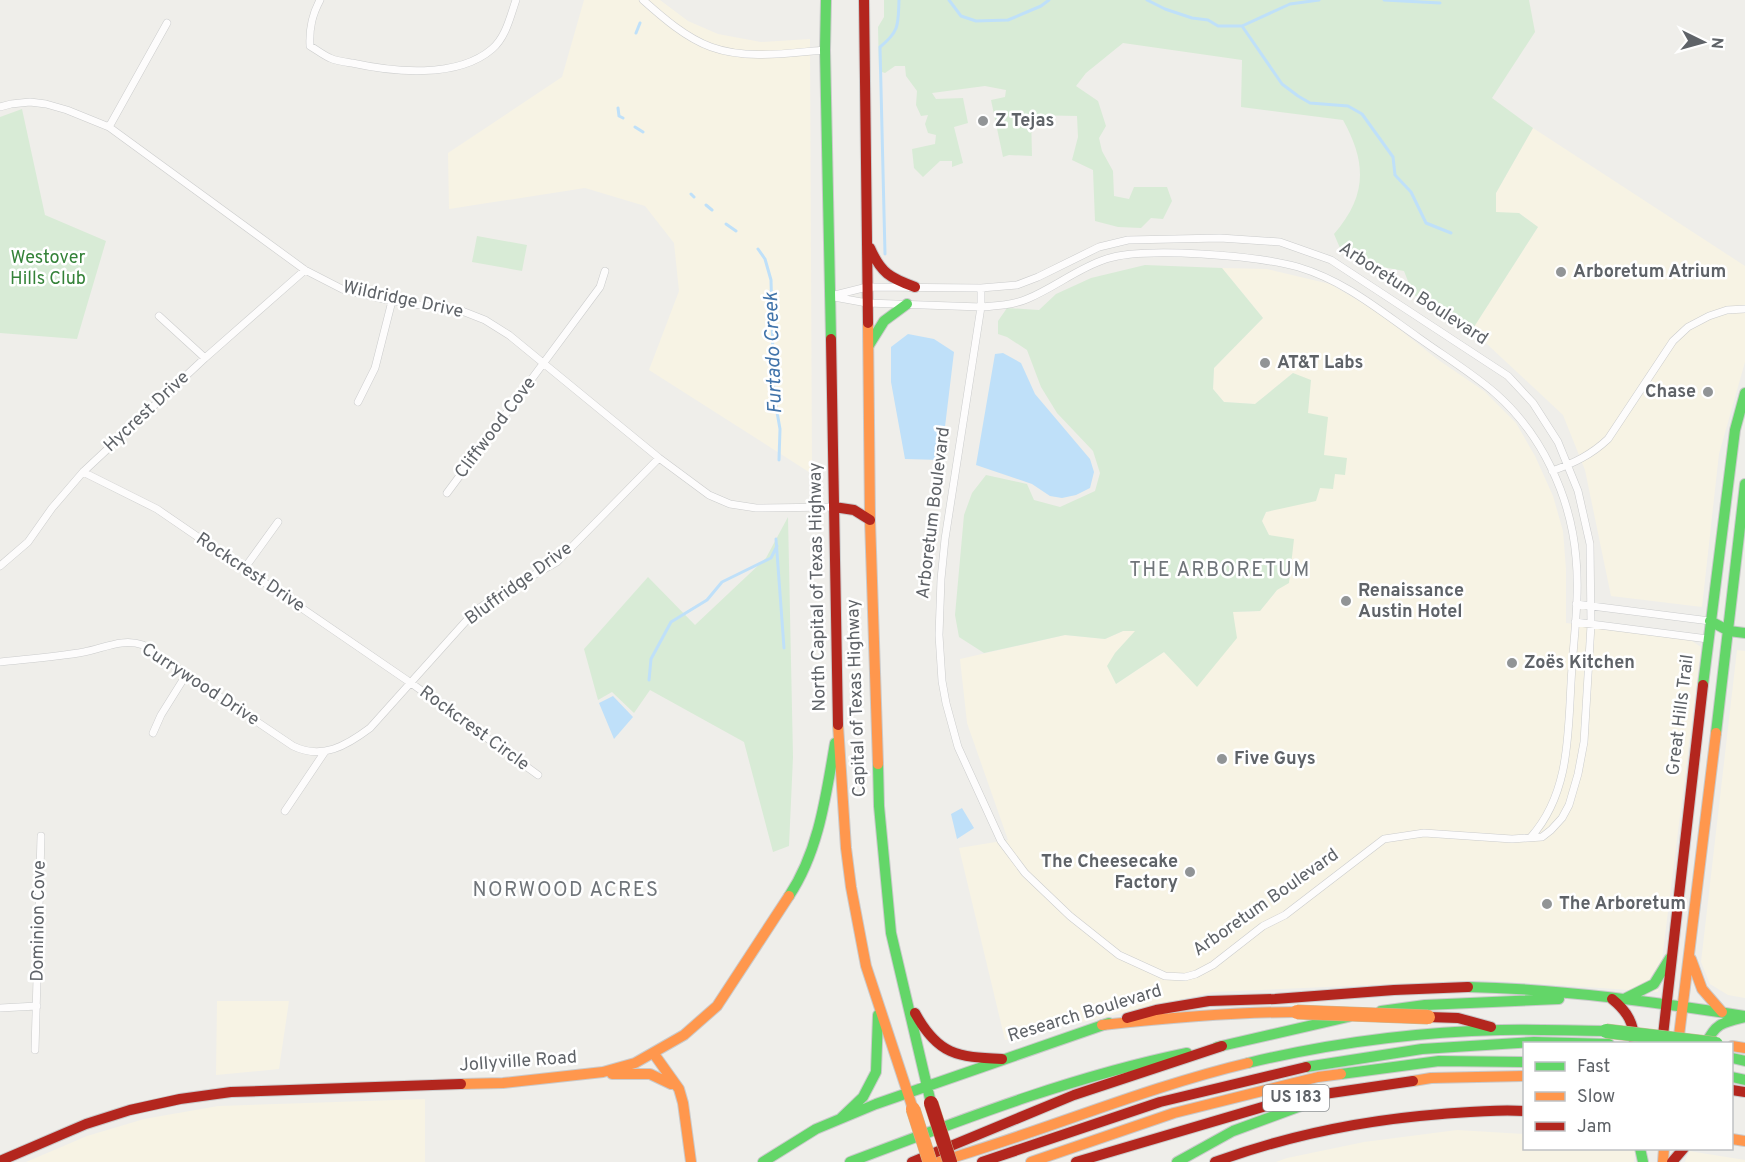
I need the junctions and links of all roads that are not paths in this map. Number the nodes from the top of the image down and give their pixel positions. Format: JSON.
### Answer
{"nodes":[{"id":1,"x":320,"y":0,"type":"edge"},
{"id":2,"x":516,"y":0,"type":"edge"},
{"id":3,"x":643,"y":0,"type":"edge"},
{"id":4,"x":826,"y":0,"type":"edge"},
{"id":5,"x":864,"y":0,"type":"edge"},
{"id":6,"x":167,"y":23,"type":"dead end"},
{"id":7,"x":825,"y":50,"type":"junction"},
{"id":8,"x":0,"y":107,"type":"edge"},
{"id":9,"x":109,"y":127,"type":"junction"},
{"id":10,"x":867,"y":240,"type":"junction"},
{"id":11,"x":305,"y":270,"type":"junction"},
{"id":12,"x":605,"y":271,"type":"dead end"},
{"id":13,"x":867,"y":287,"type":"junction"},
{"id":14,"x":915,"y":287,"type":"junction"},
{"id":15,"x":981,"y":288,"type":"junction"},
{"id":16,"x":831,"y":296,"type":"junction"},
{"id":17,"x":392,"y":301,"type":"junction"},
{"id":18,"x":867,"y":303,"type":"junction"},
{"id":19,"x":907,"y":304,"type":"junction"},
{"id":20,"x":981,"y":307,"type":"junction"},
{"id":21,"x":1745,"y":309,"type":"edge"},
{"id":22,"x":159,"y":316,"type":"dead end"},
{"id":23,"x":868,"y":347,"type":"junction"},
{"id":24,"x":205,"y":358,"type":"junction"},
{"id":25,"x":545,"y":363,"type":"junction"},
{"id":26,"x":1745,"y":393,"type":"edge"},
{"id":27,"x":358,"y":402,"type":"dead end"},
{"id":28,"x":659,"y":458,"type":"junction"},
{"id":29,"x":1569,"y":465,"type":"junction"},
{"id":30,"x":1552,"y":471,"type":"junction"},
{"id":31,"x":83,"y":472,"type":"junction"},
{"id":32,"x":1745,"y":484,"type":"edge"},
{"id":33,"x":447,"y":493,"type":"dead end"},
{"id":34,"x":834,"y":507,"type":"junction"},
{"id":35,"x":870,"y":520,"type":"junction"},
{"id":36,"x":278,"y":522,"type":"dead end"},
{"id":37,"x":0,"y":566,"type":"edge"},
{"id":38,"x":244,"y":569,"type":"junction"},
{"id":39,"x":1576,"y":604,"type":"junction"},
{"id":40,"x":1592,"y":606,"type":"junction"},
{"id":41,"x":1710,"y":621,"type":"junction"},
{"id":42,"x":1575,"y":622,"type":"junction"},
{"id":43,"x":1591,"y":625,"type":"junction"},
{"id":44,"x":1729,"y":631,"type":"junction"},
{"id":45,"x":1745,"y":633,"type":"edge"},
{"id":46,"x":1708,"y":639,"type":"junction"},
{"id":47,"x":0,"y":662,"type":"edge"},
{"id":48,"x":186,"y":675,"type":"junction"},
{"id":49,"x":411,"y":683,"type":"junction"},
{"id":50,"x":838,"y":722,"type":"junction"},
{"id":51,"x":153,"y":733,"type":"dead end"},
{"id":52,"x":324,"y":753,"type":"junction"},
{"id":53,"x":538,"y":776,"type":"dead end"},
{"id":54,"x":285,"y":811,"type":"dead end"},
{"id":55,"x":40,"y":836,"type":"dead end"},
{"id":56,"x":1532,"y":837,"type":"junction"},
{"id":57,"x":1673,"y":953,"type":"junction"},
{"id":58,"x":1689,"y":953,"type":"junction"},
{"id":59,"x":905,"y":992,"type":"junction"},
{"id":60,"x":1584,"y":997,"type":"junction"},
{"id":61,"x":1616,"y":1000,"type":"junction"},
{"id":62,"x":1667,"y":1004,"type":"junction"},
{"id":63,"x":37,"y":1006,"type":"junction"},
{"id":64,"x":1683,"y":1006,"type":"junction"},
{"id":65,"x":878,"y":1007,"type":"junction"},
{"id":66,"x":0,"y":1008,"type":"edge"},
{"id":67,"x":1722,"y":1012,"type":"junction"},
{"id":68,"x":1745,"y":1016,"type":"edge"},
{"id":69,"x":1102,"y":1025,"type":"junction"},
{"id":70,"x":1502,"y":1030,"type":"junction"},
{"id":71,"x":1606,"y":1039,"type":"edge"},
{"id":72,"x":1534,"y":1042,"type":"edge"},
{"id":73,"x":1634,"y":1042,"type":"edge"},
{"id":74,"x":1662,"y":1042,"type":"edge"},
{"id":75,"x":1672,"y":1042,"type":"edge"},
{"id":76,"x":1678,"y":1042,"type":"edge"},
{"id":77,"x":1707,"y":1042,"type":"edge"},
{"id":78,"x":1523,"y":1043,"type":"edge"},
{"id":79,"x":1222,"y":1046,"type":"junction"},
{"id":80,"x":35,"y":1050,"type":"dead end"},
{"id":81,"x":654,"y":1054,"type":"junction"},
{"id":82,"x":1002,"y":1059,"type":"junction"},
{"id":83,"x":1523,"y":1062,"type":"edge"},
{"id":84,"x":603,"y":1072,"type":"junction"},
{"id":85,"x":1523,"y":1076,"type":"edge"},
{"id":86,"x":926,"y":1087,"type":"junction"},
{"id":87,"x":679,"y":1089,"type":"junction"},
{"id":88,"x":1338,"y":1091,"type":"junction"},
{"id":89,"x":908,"y":1092,"type":"junction"},
{"id":90,"x":1523,"y":1111,"type":"edge"},
{"id":91,"x":841,"y":1118,"type":"junction"},
{"id":92,"x":1683,"y":1150,"type":"edge"},
{"id":93,"x":0,"y":1161,"type":"edge"},
{"id":94,"x":690,"y":1162,"type":"edge"},
{"id":95,"x":763,"y":1162,"type":"edge"},
{"id":96,"x":850,"y":1162,"type":"edge"},
{"id":97,"x":912,"y":1162,"type":"edge"},
{"id":98,"x":930,"y":1162,"type":"edge"},
{"id":99,"x":938,"y":1162,"type":"edge"},
{"id":100,"x":950,"y":1162,"type":"edge"},
{"id":101,"x":982,"y":1162,"type":"edge"},
{"id":102,"x":1031,"y":1162,"type":"edge"},
{"id":103,"x":1076,"y":1162,"type":"edge"},
{"id":104,"x":1177,"y":1162,"type":"edge"},
{"id":105,"x":1215,"y":1162,"type":"edge"},
{"id":106,"x":1672,"y":1162,"type":"edge"}],
"edges":[{"from":1,"to":2,"type":"street"},
{"from":3,"to":7,"type":"street"},
{"from":4,"to":7,"type":"main road","name":"North Capital of Texas Highway"},
{"from":5,"to":10,"type":"main road"},
{"from":6,"to":9,"type":"street"},
{"from":7,"to":16,"type":"main road","name":"North Capital of Texas Highway"},
{"from":8,"to":9,"type":"street","name":"Wildridge Drive"},
{"from":9,"to":11,"type":"street","name":"Wildridge Drive"},
{"from":10,"to":13,"type":"main road"},
{"from":10,"to":14,"type":"main road"},
{"from":11,"to":17,"type":"street","name":"Wildridge Drive"},
{"from":11,"to":24,"type":"street","name":"Hycrest Drive"},
{"from":12,"to":25,"type":"street","name":"Cliffwood Cove"},
{"from":13,"to":14,"type":"street","name":"Arboretum Boulevard"},
{"from":13,"to":16,"type":"street","name":"Arboretum Boulevard"},
{"from":13,"to":18,"type":"main road","name":"Capital of Texas Highway"},
{"from":14,"to":15,"type":"street","name":"Arboretum Boulevard"},
{"from":15,"to":20,"type":"street","name":"Arboretum Boulevard"},
{"from":15,"to":29,"type":"street","name":"Arboretum Boulevard"},
{"from":16,"to":18,"type":"street","name":"Arboretum Boulevard"},
{"from":16,"to":34,"type":"main road","name":"North Capital of Texas Highway"},
{"from":17,"to":25,"type":"street","name":"Wildridge Drive"},
{"from":17,"to":27,"type":"street"},
{"from":18,"to":19,"type":"street","name":"Arboretum Boulevard"},
{"from":18,"to":23,"type":"main road","name":"Capital of Texas Highway"},
{"from":19,"to":20,"type":"street","name":"Arboretum Boulevard"},
{"from":19,"to":23,"type":"main road"},
{"from":20,"to":30,"type":"street","name":"Arboretum Boulevard"},
{"from":20,"to":56,"type":"street","name":"Arboretum Boulevard"},
{"from":21,"to":29,"type":"street"},
{"from":22,"to":24,"type":"street"},
{"from":23,"to":35,"type":"main road","name":"Capital of Texas Highway"},
{"from":24,"to":31,"type":"street","name":"Hycrest Drive"},
{"from":25,"to":28,"type":"street","name":"Wildridge Drive"},
{"from":25,"to":33,"type":"street","name":"Cliffwood Cove"},
{"from":26,"to":41,"type":"main road","name":"Great Hills Trail"},
{"from":28,"to":34,"type":"street","name":"Wildridge Drive"},
{"from":28,"to":49,"type":"street","name":"Bluffridge Drive"},
{"from":29,"to":30,"type":"street"},
{"from":29,"to":40,"type":"street","name":"Arboretum Boulevard"},
{"from":30,"to":39,"type":"street","name":"Arboretum Boulevard"},
{"from":31,"to":37,"type":"street","name":"Hycrest Drive"},
{"from":31,"to":38,"type":"street","name":"Rockcrest Drive"},
{"from":32,"to":44,"type":"main road","name":"Great Hills Trail"},
{"from":34,"to":35,"type":"main road"},
{"from":34,"to":50,"type":"main road","name":"North Capital of Texas Highway"},
{"from":35,"to":59,"type":"main road","name":"Capital of Texas Highway"},
{"from":36,"to":38,"type":"street"},
{"from":38,"to":49,"type":"street","name":"Rockcrest Drive"},
{"from":39,"to":40,"type":"street"},
{"from":39,"to":42,"type":"street","name":"Arboretum Boulevard"},
{"from":40,"to":41,"type":"street"},
{"from":40,"to":43,"type":"street","name":"Arboretum Boulevard"},
{"from":41,"to":44,"type":"main road"},
{"from":41,"to":46,"type":"main road","name":"Great Hills Trail"},
{"from":42,"to":43,"type":"street"},
{"from":42,"to":56,"type":"street","name":"Arboretum Boulevard"},
{"from":43,"to":46,"type":"street"},
{"from":43,"to":56,"type":"street","name":"Arboretum Boulevard"},
{"from":44,"to":45,"type":"main road"},
{"from":44,"to":46,"type":"main road"},
{"from":44,"to":58,"type":"main road","name":"Great Hills Trail"},
{"from":46,"to":57,"type":"main road","name":"Great Hills Trail"},
{"from":47,"to":48,"type":"street","name":"Currywood Drive"},
{"from":48,"to":51,"type":"street"},
{"from":48,"to":52,"type":"street","name":"Currywood Drive"},
{"from":49,"to":52,"type":"street","name":"Bluffridge Drive"},
{"from":49,"to":53,"type":"street","name":"Rockcrest Circle"},
{"from":50,"to":65,"type":"main road","name":"North Capital of Texas Highway"},
{"from":50,"to":81,"type":"main road","name":"Jollyville Road"},
{"from":52,"to":54,"type":"street"},
{"from":55,"to":63,"type":"street","name":"Dominion Cove"},
{"from":57,"to":61,"type":"main road"},
{"from":57,"to":62,"type":"main road","name":"Great Hills Trail"},
{"from":58,"to":64,"type":"main road","name":"Great Hills Trail"},
{"from":58,"to":67,"type":"main road"},
{"from":59,"to":82,"type":"main road"},
{"from":59,"to":86,"type":"main road","name":"Capital of Texas Highway"},
{"from":60,"to":61,"type":"main road","name":"Research Boulevard"},
{"from":60,"to":69,"type":"main road","name":"Research Boulevard"},
{"from":60,"to":79,"type":"main road","name":"Research Boulevard"},
{"from":61,"to":62,"type":"main road","name":"Research Boulevard"},
{"from":61,"to":73,"type":"main road"},
{"from":62,"to":64,"type":"main road","name":"Research Boulevard"},
{"from":62,"to":74,"type":"main road","name":"Great Hills Trail"},
{"from":63,"to":66,"type":"street","name":"Dominion Cove"},
{"from":63,"to":80,"type":"street","name":"Dominion Cove"},
{"from":64,"to":67,"type":"main road","name":"Research Boulevard"},
{"from":64,"to":76,"type":"main road","name":"Great Hills Trail"},
{"from":65,"to":89,"type":"main road","name":"North Capital of Texas Highway"},
{"from":65,"to":91,"type":"main road"},
{"from":67,"to":68,"type":"main road","name":"Research Boulevard"},
{"from":68,"to":77,"type":"main road"},
{"from":69,"to":70,"type":"main road","bridge":true},
{"from":69,"to":82,"type":"main road","name":"Research Boulevard"},
{"from":70,"to":71,"type":"main road","number":"US 183"},
{"from":70,"to":99,"type":"main road","number":"US 183"},
{"from":71,"to":72,"type":"main road"},
{"from":71,"to":75,"type":"main road","number":"US 183","bridge":true},
{"from":78,"to":101,"type":"main road"},
{"from":79,"to":96,"type":"main road","name":"Research Boulevard"},
{"from":79,"to":97,"type":"main road"},
{"from":81,"to":84,"type":"main road","name":"Jollyville Road"},
{"from":81,"to":87,"type":"main road"},
{"from":82,"to":86,"type":"main road","name":"Research Boulevard"},
{"from":83,"to":102,"type":"main road"},
{"from":84,"to":87,"type":"main road"},
{"from":84,"to":93,"type":"main road","name":"Jollyville Road"},
{"from":85,"to":88,"type":"main road","number":"US 183"},
{"from":86,"to":89,"type":"main road","name":"Research Boulevard"},
{"from":86,"to":100,"type":"main road","name":"Capital of Texas Highway","bridge":true},
{"from":87,"to":94,"type":"main road"},
{"from":88,"to":103,"type":"main road","number":"US 183"},
{"from":88,"to":104,"type":"main road"},
{"from":89,"to":91,"type":"main road","name":"Research Boulevard"},
{"from":89,"to":98,"type":"main road","name":"North Capital of Texas Highway","bridge":true},
{"from":90,"to":105,"type":"main road"},
{"from":91,"to":95,"type":"main road","name":"Research Boulevard"},
{"from":92,"to":106,"type":"main road"}]}
